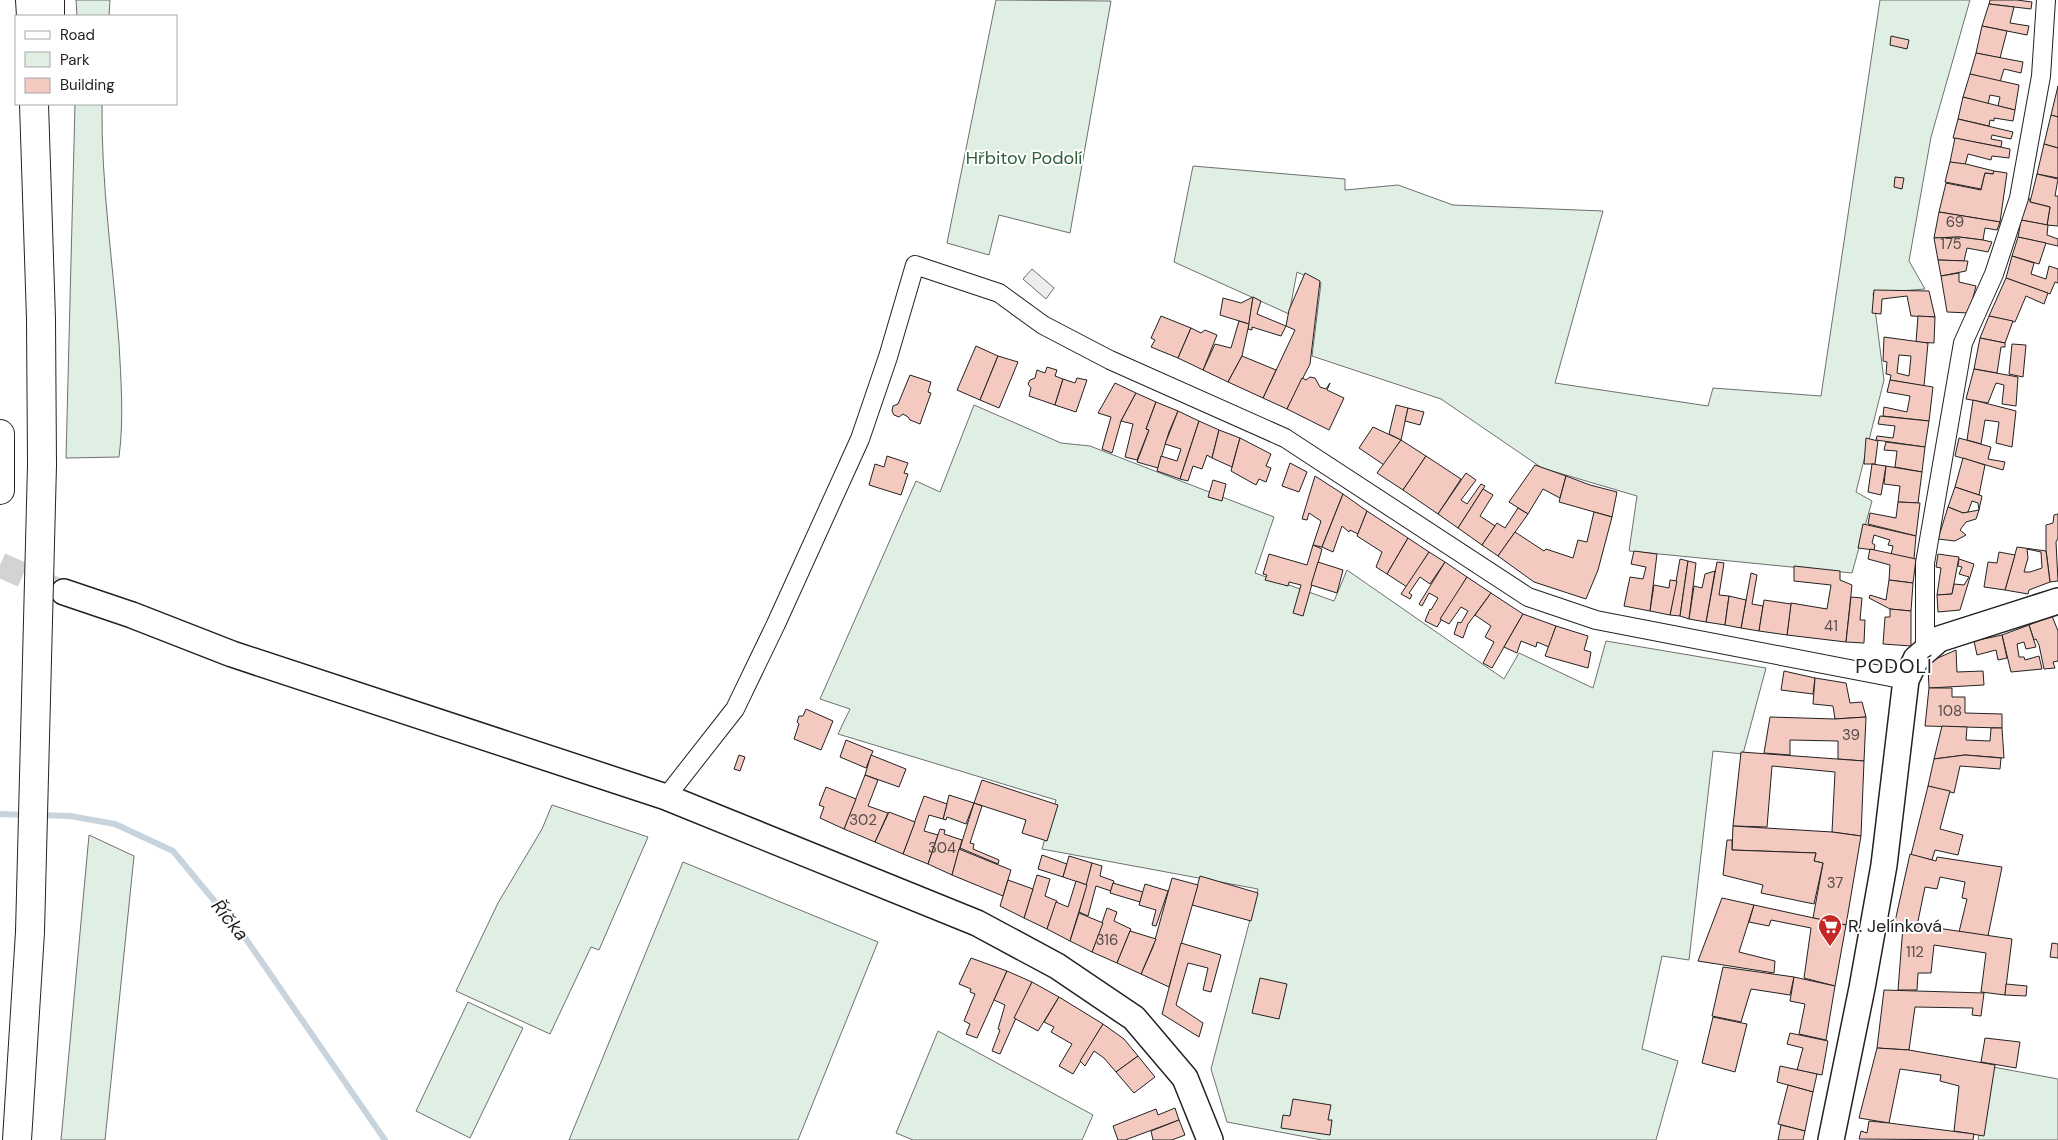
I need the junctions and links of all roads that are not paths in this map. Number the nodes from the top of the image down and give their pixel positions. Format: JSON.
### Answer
{"nodes":[{"id":1,"x":30,"y":0,"type":"edge"},
{"id":2,"x":50,"y":0,"type":"edge"},
{"id":3,"x":2046,"y":0,"type":"edge"},
{"id":4,"x":31,"y":15,"type":"edge"},
{"id":5,"x":50,"y":15,"type":"edge"},
{"id":6,"x":34,"y":105,"type":"edge"},
{"id":7,"x":50,"y":105,"type":"edge"},
{"id":8,"x":42,"y":319,"type":"junction"},
{"id":9,"x":0,"y":434,"type":"edge"},
{"id":10,"x":1,"y":462,"type":"edge"},
{"id":11,"x":0,"y":490,"type":"edge"},
{"id":12,"x":64,"y":592,"type":"tunnel mouth"},
{"id":13,"x":2058,"y":601,"type":"edge"},
{"id":14,"x":1926,"y":649,"type":"junction"},
{"id":15,"x":1906,"y":680,"type":"junction"},
{"id":16,"x":666,"y":797,"type":"junction"},
{"id":17,"x":17,"y":1140,"type":"edge"},
{"id":18,"x":1210,"y":1140,"type":"edge"},
{"id":19,"x":1831,"y":1140,"type":"edge"}],
"edges":[{"from":1,"to":4,"type":"highway"},
{"from":2,"to":5,"type":"highway"},
{"from":3,"to":14,"type":"street"},
{"from":6,"to":8,"type":"highway"},
{"from":7,"to":8,"type":"highway"},
{"from":8,"to":17,"type":"highway","bridge":true},
{"from":9,"to":10,"type":"highway"},
{"from":10,"to":11,"type":"highway"},
{"from":12,"to":16,"type":"street"},
{"from":13,"to":14,"type":"street"},
{"from":14,"to":15,"type":"street"},
{"from":15,"to":16,"type":"street"},
{"from":15,"to":19,"type":"street"},
{"from":16,"to":18,"type":"street"}]}
